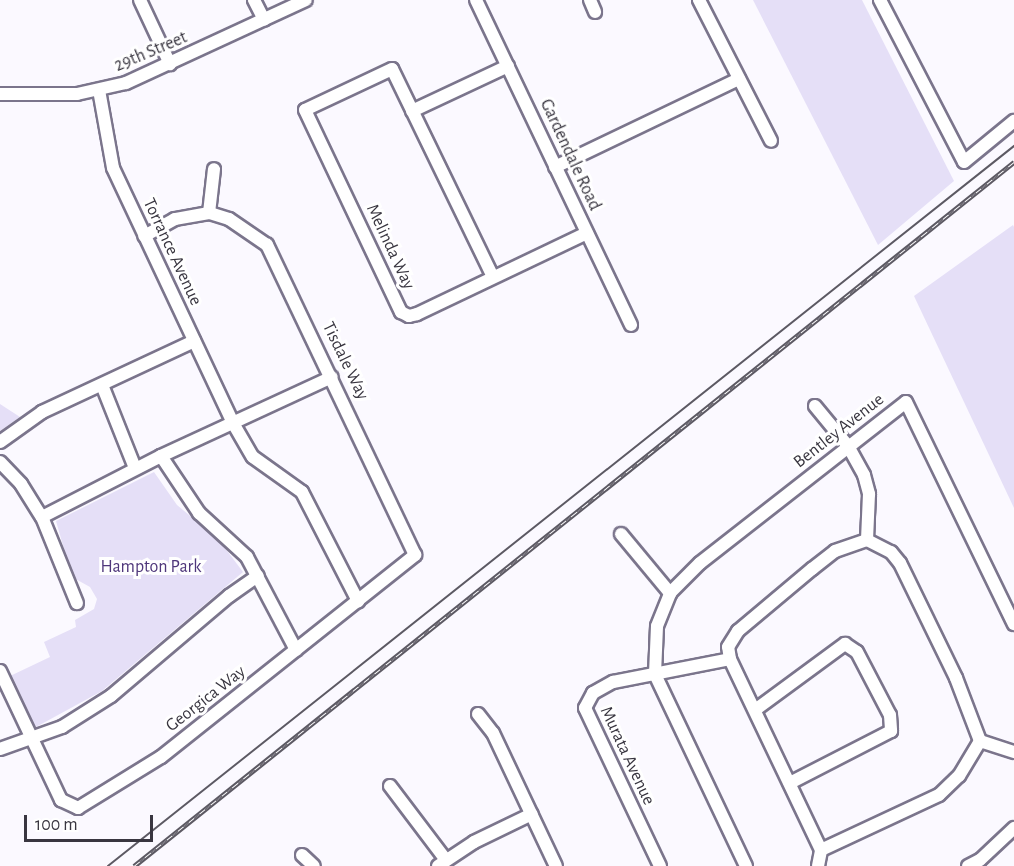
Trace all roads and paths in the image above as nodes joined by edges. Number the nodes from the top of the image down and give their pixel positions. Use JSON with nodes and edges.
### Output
{"nodes":[{"id":1,"x":140,"y":0,"type":"edge"},
{"id":2,"x":254,"y":0,"type":"edge"},
{"id":3,"x":306,"y":0,"type":"edge"},
{"id":4,"x":476,"y":0,"type":"edge"},
{"id":5,"x":590,"y":0,"type":"edge"},
{"id":6,"x":699,"y":0,"type":"edge"},
{"id":7,"x":880,"y":0,"type":"edge"},
{"id":8,"x":595,"y":12,"type":"dead end"},
{"id":9,"x":264,"y":20,"type":"junction"},
{"id":10,"x":170,"y":64,"type":"junction"},
{"id":11,"x":508,"y":66,"type":"junction"},
{"id":12,"x":740,"y":80,"type":"junction"},
{"id":13,"x":99,"y":90,"type":"junction"},
{"id":14,"x":0,"y":94,"type":"edge"},
{"id":15,"x":412,"y":111,"type":"junction"},
{"id":16,"x":1014,"y":121,"type":"edge"},
{"id":17,"x":771,"y":141,"type":"dead end"},
{"id":18,"x":555,"y":167,"type":"junction"},
{"id":19,"x":214,"y":169,"type":"dead end"},
{"id":20,"x":209,"y":213,"type":"junction"},
{"id":21,"x":587,"y":233,"type":"junction"},
{"id":22,"x":144,"y":236,"type":"junction"},
{"id":23,"x":493,"y":277,"type":"junction"},
{"id":24,"x":631,"y":326,"type":"dead end"},
{"id":25,"x":194,"y":341,"type":"junction"},
{"id":26,"x":332,"y":377,"type":"junction"},
{"id":27,"x":102,"y":385,"type":"junction"},
{"id":28,"x":815,"y":405,"type":"dead end"},
{"id":29,"x":233,"y":423,"type":"junction"},
{"id":30,"x":0,"y":442,"type":"edge"},
{"id":31,"x":848,"y":446,"type":"junction"},
{"id":32,"x":161,"y":456,"type":"junction"},
{"id":33,"x":0,"y":462,"type":"edge"},
{"id":34,"x":135,"y":468,"type":"junction"},
{"id":35,"x":42,"y":517,"type":"junction"},
{"id":36,"x":621,"y":534,"type":"dead end"},
{"id":37,"x":867,"y":540,"type":"junction"},
{"id":38,"x":415,"y":555,"type":"joint"},
{"id":39,"x":258,"y":576,"type":"junction"},
{"id":40,"x":670,"y":593,"type":"junction"},
{"id":41,"x":358,"y":601,"type":"junction"},
{"id":42,"x":77,"y":603,"type":"dead end"},
{"id":43,"x":1014,"y":624,"type":"edge"},
{"id":44,"x":296,"y":650,"type":"junction"},
{"id":45,"x":730,"y":659,"type":"junction"},
{"id":46,"x":0,"y":671,"type":"edge"},
{"id":47,"x":655,"y":675,"type":"junction"},
{"id":48,"x":755,"y":710,"type":"junction"},
{"id":49,"x":478,"y":714,"type":"dead end"},
{"id":50,"x":34,"y":740,"type":"junction"},
{"id":51,"x":980,"y":741,"type":"junction"},
{"id":52,"x":0,"y":749,"type":"edge"},
{"id":53,"x":1014,"y":752,"type":"edge"},
{"id":54,"x":790,"y":783,"type":"junction"},
{"id":55,"x":390,"y":786,"type":"dead end"},
{"id":56,"x":532,"y":814,"type":"junction"},
{"id":57,"x":1014,"y":828,"type":"edge"},
{"id":58,"x":821,"y":850,"type":"junction"},
{"id":59,"x":302,"y":855,"type":"dead end"},
{"id":60,"x":442,"y":863,"type":"edge"},
{"id":61,"x":314,"y":866,"type":"edge"},
{"id":62,"x":556,"y":866,"type":"edge"},
{"id":63,"x":660,"y":866,"type":"edge"},
{"id":64,"x":746,"y":866,"type":"edge"},
{"id":65,"x":818,"y":866,"type":"edge"},
{"id":66,"x":968,"y":866,"type":"edge"}],
"edges":[{"from":1,"to":10,"type":"street"},
{"from":2,"to":9,"type":"street"},
{"from":3,"to":9,"type":"street","name":"29th Street"},
{"from":4,"to":11,"type":"street","name":"Gardendale Road"},
{"from":5,"to":8,"type":"street"},
{"from":6,"to":12,"type":"street"},
{"from":7,"to":16,"type":"street"},
{"from":9,"to":10,"type":"street","name":"29th Street"},
{"from":10,"to":13,"type":"street","name":"29th Street"},
{"from":11,"to":15,"type":"street"},
{"from":11,"to":18,"type":"street","name":"Gardendale Road"},
{"from":12,"to":17,"type":"street"},
{"from":12,"to":18,"type":"street"},
{"from":13,"to":14,"type":"street","name":"29th Street"},
{"from":13,"to":22,"type":"street","name":"Torrance Avenue"},
{"from":15,"to":23,"type":"street"},
{"from":15,"to":23,"type":"street","name":"Melinda Way"},
{"from":18,"to":21,"type":"street","name":"Gardendale Road"},
{"from":19,"to":20,"type":"street"},
{"from":20,"to":22,"type":"street"},
{"from":20,"to":26,"type":"street","name":"Tisdale Way"},
{"from":21,"to":23,"type":"street","name":"Melinda Way"},
{"from":21,"to":24,"type":"street","name":"Gardendale Road"},
{"from":22,"to":25,"type":"street","name":"Torrance Avenue"},
{"from":25,"to":27,"type":"street"},
{"from":25,"to":29,"type":"street","name":"Torrance Avenue"},
{"from":26,"to":29,"type":"street"},
{"from":26,"to":38,"type":"street","name":"Tisdale Way"},
{"from":27,"to":30,"type":"street"},
{"from":27,"to":34,"type":"street"},
{"from":28,"to":31,"type":"street"},
{"from":29,"to":32,"type":"street"},
{"from":29,"to":41,"type":"street","name":"Torrance Avenue"},
{"from":31,"to":37,"type":"street"},
{"from":31,"to":40,"type":"street","name":"Bentley Avenue"},
{"from":31,"to":43,"type":"street","name":"Bentley Avenue"},
{"from":32,"to":34,"type":"street"},
{"from":32,"to":39,"type":"street"},
{"from":33,"to":35,"type":"street"},
{"from":34,"to":35,"type":"street"},
{"from":35,"to":42,"type":"street"},
{"from":36,"to":40,"type":"street"},
{"from":37,"to":45,"type":"street"},
{"from":37,"to":51,"type":"street"},
{"from":38,"to":41,"type":"street","name":"Georgica Way"},
{"from":39,"to":44,"type":"street"},
{"from":39,"to":50,"type":"street"},
{"from":40,"to":47,"type":"street","name":"Bentley Avenue"},
{"from":41,"to":44,"type":"street","name":"Georgica Way"},
{"from":44,"to":50,"type":"street","name":"Georgica Way"},
{"from":45,"to":47,"type":"street","name":"Murata Avenue"},
{"from":45,"to":48,"type":"street"},
{"from":46,"to":50,"type":"street"},
{"from":47,"to":63,"type":"street","name":"Murata Avenue"},
{"from":47,"to":64,"type":"street"},
{"from":48,"to":54,"type":"street"},
{"from":48,"to":54,"type":"street"},
{"from":49,"to":56,"type":"street"},
{"from":50,"to":52,"type":"street"},
{"from":51,"to":53,"type":"street"},
{"from":51,"to":58,"type":"street"},
{"from":54,"to":58,"type":"street"},
{"from":55,"to":60,"type":"street"},
{"from":56,"to":60,"type":"street"},
{"from":56,"to":62,"type":"street"},
{"from":57,"to":66,"type":"street"},
{"from":58,"to":65,"type":"street"},
{"from":59,"to":61,"type":"street"}]}
